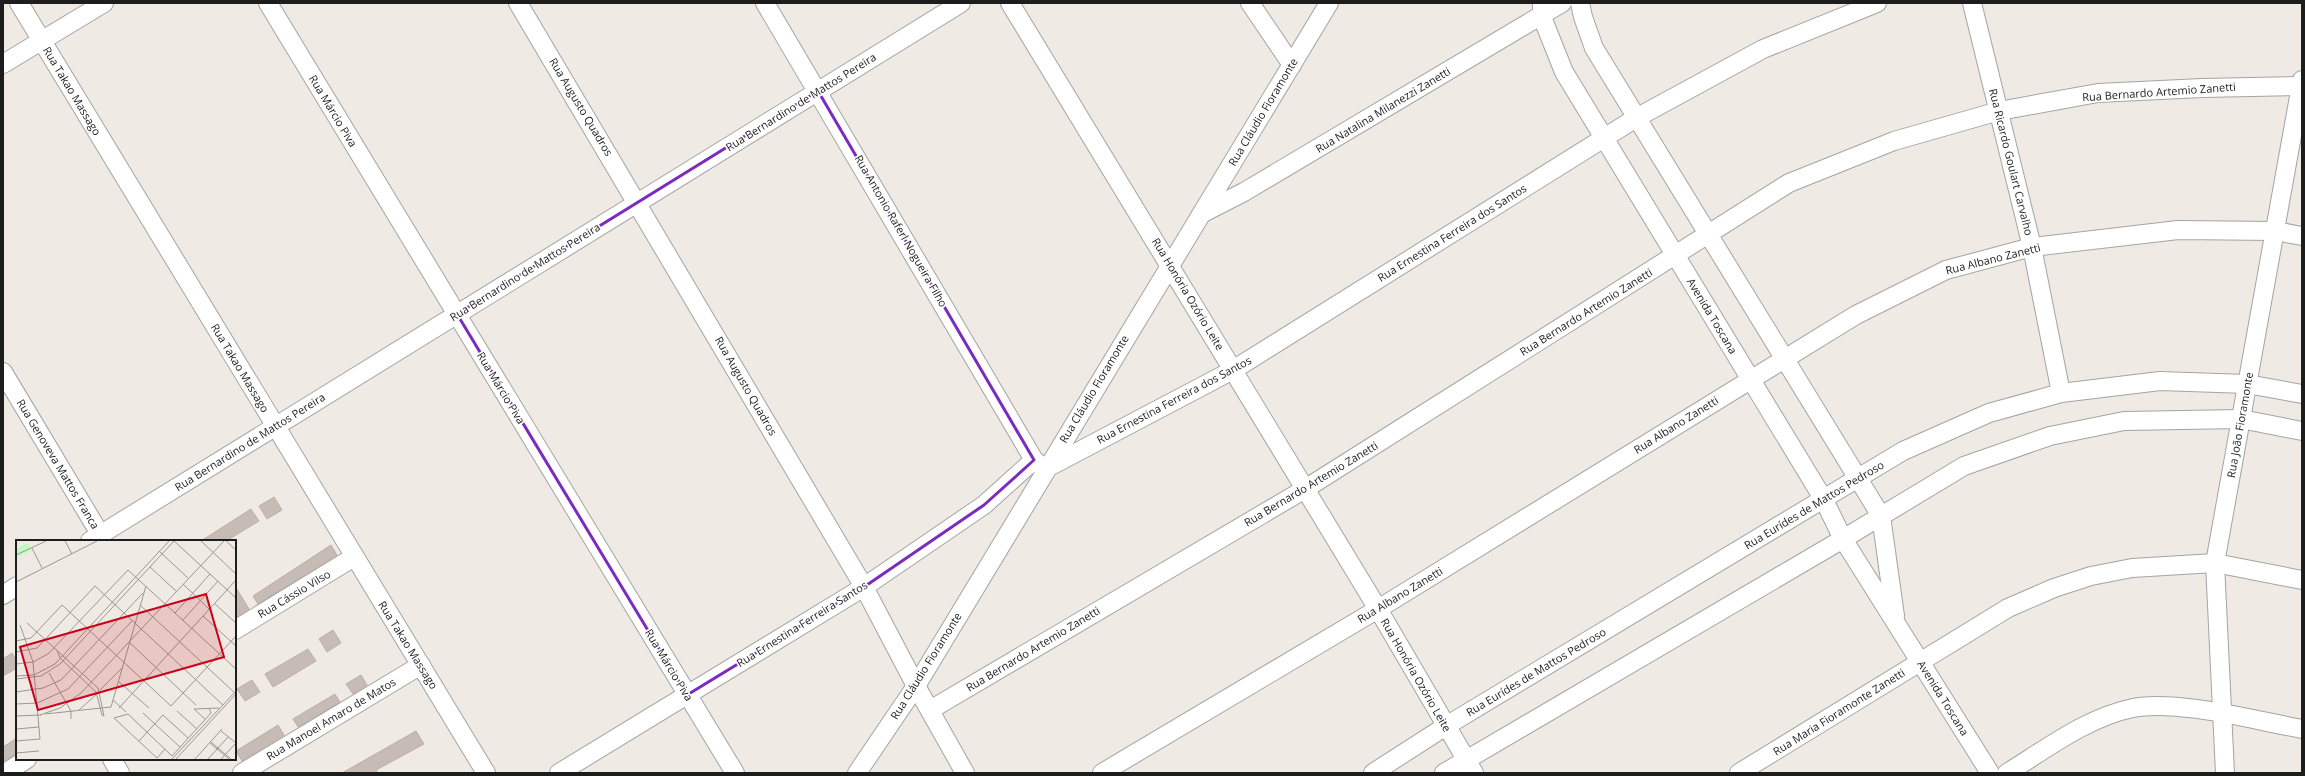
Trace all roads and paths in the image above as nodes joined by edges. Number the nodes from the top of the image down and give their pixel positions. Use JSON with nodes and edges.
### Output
{"nodes":[{"id":1,"x":19,"y":3,"type":"edge"},
{"id":2,"x":104,"y":3,"type":"edge"},
{"id":3,"x":268,"y":3,"type":"edge"},
{"id":4,"x":518,"y":3,"type":"edge"},
{"id":5,"x":765,"y":3,"type":"edge"},
{"id":6,"x":961,"y":3,"type":"edge"},
{"id":7,"x":1010,"y":3,"type":"edge"},
{"id":8,"x":1250,"y":3,"type":"edge"},
{"id":9,"x":1329,"y":3,"type":"edge"},
{"id":10,"x":1562,"y":3,"type":"edge"},
{"id":11,"x":1580,"y":3,"type":"edge"},
{"id":12,"x":1877,"y":3,"type":"edge"},
{"id":13,"x":1972,"y":3,"type":"edge"},
{"id":14,"x":1542,"y":10,"type":"edge"},
{"id":15,"x":41,"y":40,"type":"junction"},
{"id":16,"x":3,"y":64,"type":"edge"},
{"id":17,"x":1292,"y":64,"type":"junction"},
{"id":18,"x":2302,"y":84,"type":"edge"},
{"id":19,"x":818,"y":91,"type":"junction"},
{"id":20,"x":1999,"y":111,"type":"junction"},
{"id":21,"x":1636,"y":118,"type":"junction"},
{"id":22,"x":1603,"y":138,"type":"junction"},
{"id":23,"x":638,"y":202,"type":"junction"},
{"id":24,"x":1201,"y":214,"type":"junction"},
{"id":25,"x":2275,"y":231,"type":"junction"},
{"id":26,"x":1708,"y":234,"type":"junction"},
{"id":27,"x":2302,"y":236,"type":"edge"},
{"id":28,"x":2032,"y":247,"type":"junction"},
{"id":29,"x":1675,"y":255,"type":"junction"},
{"id":30,"x":1170,"y":265,"type":"junction"},
{"id":31,"x":457,"y":314,"type":"junction"},
{"id":32,"x":1784,"y":358,"type":"junction"},
{"id":33,"x":1233,"y":370,"type":"junction"},
{"id":34,"x":3,"y":372,"type":"edge"},
{"id":35,"x":1751,"y":379,"type":"junction"},
{"id":36,"x":2247,"y":384,"type":"junction"},
{"id":37,"x":2061,"y":393,"type":"junction"},
{"id":38,"x":2302,"y":394,"type":"edge"},
{"id":39,"x":2241,"y":419,"type":"junction"},
{"id":40,"x":276,"y":426,"type":"junction"},
{"id":41,"x":2302,"y":432,"type":"edge"},
{"id":42,"x":1040,"y":465,"type":"junction"},
{"id":43,"x":1859,"y":478,"type":"junction"},
{"id":44,"x":1305,"y":489,"type":"junction"},
{"id":45,"x":1824,"y":500,"type":"junction"},
{"id":46,"x":1881,"y":516,"type":"junction"},
{"id":47,"x":95,"y":538,"type":"edge"},
{"id":48,"x":1843,"y":539,"type":"junction"},
{"id":49,"x":354,"y":557,"type":"junction"},
{"id":50,"x":2215,"y":563,"type":"junction"},
{"id":51,"x":2302,"y":580,"type":"edge"},
{"id":52,"x":864,"y":587,"type":"junction"},
{"id":53,"x":1378,"y":609,"type":"junction"},
{"id":54,"x":1896,"y":623,"type":"junction"},
{"id":55,"x":236,"y":629,"type":"edge"},
{"id":56,"x":1920,"y":661,"type":"junction"},
{"id":57,"x":421,"y":665,"type":"junction"},
{"id":58,"x":916,"y":686,"type":"junction"},
{"id":59,"x":687,"y":695,"type":"junction"},
{"id":60,"x":930,"y":710,"type":"junction"},
{"id":61,"x":2222,"y":714,"type":"junction"},
{"id":62,"x":1446,"y":726,"type":"junction"},
{"id":63,"x":2302,"y":729,"type":"edge"},
{"id":64,"x":25,"y":760,"type":"edge"},
{"id":65,"x":113,"y":760,"type":"edge"},
{"id":66,"x":1470,"y":766,"type":"edge"},
{"id":67,"x":5,"y":773,"type":"edge"},
{"id":68,"x":120,"y":773,"type":"edge"},
{"id":69,"x":242,"y":773,"type":"edge"},
{"id":70,"x":486,"y":773,"type":"edge"},
{"id":71,"x":559,"y":773,"type":"edge"},
{"id":72,"x":735,"y":773,"type":"edge"},
{"id":73,"x":857,"y":773,"type":"edge"},
{"id":74,"x":965,"y":773,"type":"edge"},
{"id":75,"x":1102,"y":773,"type":"edge"},
{"id":76,"x":1373,"y":773,"type":"edge"},
{"id":77,"x":1444,"y":773,"type":"edge"},
{"id":78,"x":1739,"y":773,"type":"edge"},
{"id":79,"x":1990,"y":773,"type":"edge"},
{"id":80,"x":2007,"y":773,"type":"edge"},
{"id":81,"x":2225,"y":773,"type":"edge"}],
"edges":[{"from":1,"to":15,"type":"street","name":"Rua Takao Massago"},
{"from":2,"to":15,"type":"street"},
{"from":3,"to":31,"type":"street","name":"Rua Márcio Piva"},
{"from":4,"to":23,"type":"street","name":"Rua Augusto Quadros"},
{"from":5,"to":19,"type":"street","name":"Rua Antonio Raferl Nogueira Filho"},
{"from":6,"to":19,"type":"street","name":"Rua Bernardino de Mattos Pereira"},
{"from":7,"to":30,"type":"street","name":"Rua Honória Ozório Leite"},
{"from":8,"to":17,"type":"street"},
{"from":9,"to":17,"type":"street","name":"Rua Cláudio Fioramonte"},
{"from":10,"to":14,"type":"street","name":"Rua Natalina Milanezzi Zanetti"},
{"from":11,"to":21,"type":"street","name":"Avenida Toscana"},
{"from":12,"to":21,"type":"street","name":"Rua Ernestina Ferreira dos Santos"},
{"from":13,"to":20,"type":"street","name":"Rua Ricardo Goulart Carvalho"},
{"from":14,"to":22,"type":"street","name":"Avenida Toscana"},
{"from":14,"to":24,"type":"street","name":"Rua Natalina Milanezzi Zanetti"},
{"from":15,"to":16,"type":"street"},
{"from":15,"to":40,"type":"street","name":"Rua Takao Massago"},
{"from":17,"to":24,"type":"street","name":"Rua Cláudio Fioramonte"},
{"from":18,"to":20,"type":"street","name":"Rua Bernardo Artemio Zanetti"},
{"from":18,"to":25,"type":"street","name":"Rua João Fioramonte"},
{"from":19,"to":23,"type":"street","name":"Rua Bernardino de Mattos Pereira"},
{"from":19,"to":42,"type":"street","name":"Rua Antonio Raferl Nogueira Filho"},
{"from":20,"to":26,"type":"street","name":"Rua Bernardo Artemio Zanetti"},
{"from":20,"to":28,"type":"street","name":"Rua Ricardo Goulart Carvalho"},
{"from":21,"to":22,"type":"street","name":"Rua Ernestina Ferreira dos Santos"},
{"from":21,"to":26,"type":"street","name":"Avenida Toscana"},
{"from":22,"to":29,"type":"street","name":"Avenida Toscana"},
{"from":22,"to":33,"type":"street","name":"Rua Ernestina Ferreira dos Santos"},
{"from":23,"to":31,"type":"street","name":"Rua Bernardino de Mattos Pereira"},
{"from":23,"to":52,"type":"street","name":"Rua Augusto Quadros"},
{"from":24,"to":30,"type":"street","name":"Rua Cláudio Fioramonte"},
{"from":25,"to":27,"type":"street","name":"Rua Albano Zanetti"},
{"from":25,"to":28,"type":"street","name":"Rua Albano Zanetti"},
{"from":25,"to":36,"type":"street","name":"Rua João Fioramonte"},
{"from":26,"to":29,"type":"street","name":"Rua Bernardo Artemio Zanetti"},
{"from":26,"to":32,"type":"street","name":"Avenida Toscana"},
{"from":28,"to":32,"type":"street","name":"Rua Albano Zanetti"},
{"from":28,"to":37,"type":"street","name":"Rua Ricardo Goulart Carvalho"},
{"from":29,"to":35,"type":"street","name":"Avenida Toscana"},
{"from":29,"to":44,"type":"street","name":"Rua Bernardo Artemio Zanetti"},
{"from":30,"to":33,"type":"street","name":"Rua Honória Ozório Leite"},
{"from":30,"to":42,"type":"street","name":"Rua Cláudio Fioramonte"},
{"from":31,"to":40,"type":"street","name":"Rua Bernardino de Mattos Pereira"},
{"from":31,"to":59,"type":"street","name":"Rua Márcio Piva"},
{"from":32,"to":35,"type":"street","name":"Rua Albano Zanetti"},
{"from":32,"to":43,"type":"street","name":"Avenida Toscana"},
{"from":33,"to":42,"type":"street","name":"Rua Ernestina Ferreira dos Santos"},
{"from":33,"to":44,"type":"street","name":"Rua Honória Ozório Leite"},
{"from":34,"to":47,"type":"street","name":"Rua Genoveva Mattos Franca"},
{"from":35,"to":45,"type":"street","name":"Avenida Toscana"},
{"from":35,"to":53,"type":"street","name":"Rua Albano Zanetti"},
{"from":36,"to":37,"type":"street","name":"Rua Eurídes de Mattos Pedroso"},
{"from":36,"to":38,"type":"street","name":"Rua Eurídes de Mattos Pedroso"},
{"from":36,"to":39,"type":"street","name":"Rua João Fioramonte"},
{"from":37,"to":43,"type":"street","name":"Rua Eurídes de Mattos Pedroso"},
{"from":39,"to":41,"type":"street"},
{"from":39,"to":46,"type":"street"},
{"from":39,"to":50,"type":"street","name":"Rua João Fioramonte"},
{"from":40,"to":47,"type":"street","name":"Rua Bernardino de Mattos Pereira"},
{"from":40,"to":49,"type":"street","name":"Rua Takao Massago"},
{"from":42,"to":52,"type":"street","name":"Rua Ernestina Ferreira Santos"},
{"from":42,"to":58,"type":"street","name":"Rua Cláudio Fioramonte"},
{"from":43,"to":45,"type":"street","name":"Rua Eurídes de Mattos Pedroso"},
{"from":43,"to":46,"type":"street","name":"Avenida Toscana"},
{"from":44,"to":53,"type":"street","name":"Rua Honória Ozório Leite"},
{"from":44,"to":60,"type":"street","name":"Rua Bernardo Artemio Zanetti"},
{"from":45,"to":48,"type":"street","name":"Avenida Toscana"},
{"from":45,"to":62,"type":"street","name":"Rua Eurídes de Mattos Pedroso"},
{"from":46,"to":48,"type":"street"},
{"from":46,"to":54,"type":"street","name":"Avenida Toscana"},
{"from":48,"to":54,"type":"street","name":"Avenida Toscana"},
{"from":48,"to":66,"type":"street"},
{"from":49,"to":55,"type":"street","name":"Rua Cássio Vilso"},
{"from":49,"to":57,"type":"street","name":"Rua Takao Massago"},
{"from":50,"to":51,"type":"street","name":"Rua Maria Fioramonte Zanetti"},
{"from":50,"to":56,"type":"street","name":"Rua Maria Fioramonte Zanetti"},
{"from":50,"to":61,"type":"street","name":"Rua João Fioramonte"},
{"from":52,"to":58,"type":"street","name":"Rua Augusto Quadros"},
{"from":52,"to":59,"type":"street","name":"Rua Ernestina Ferreira Santos"},
{"from":53,"to":62,"type":"street","name":"Rua Honória Ozório Leite"},
{"from":53,"to":75,"type":"street","name":"Rua Albano Zanetti"},
{"from":54,"to":56,"type":"street","name":"Avenida Toscana"},
{"from":56,"to":78,"type":"street","name":"Rua Maria Fioramonte Zanetti"},
{"from":56,"to":79,"type":"street","name":"Avenida Toscana"},
{"from":57,"to":69,"type":"street","name":"Rua Manoel Amaro de Matos"},
{"from":57,"to":70,"type":"street","name":"Rua Takao Massago"},
{"from":58,"to":60,"type":"street","name":"Rua Augusto Quadros"},
{"from":58,"to":73,"type":"street","name":"Rua Cláudio Fioramonte"},
{"from":59,"to":71,"type":"street","name":"Rua Ernestina Ferreira Santos"},
{"from":59,"to":72,"type":"street","name":"Rua Márcio Piva"},
{"from":60,"to":74,"type":"street","name":"Rua Augusto Quadros"},
{"from":61,"to":63,"type":"street"},
{"from":61,"to":80,"type":"street"},
{"from":61,"to":81,"type":"street","name":"Rua João Fioramonte"},
{"from":62,"to":66,"type":"street","name":"Rua Honória Ozório Leite"},
{"from":62,"to":76,"type":"street","name":"Rua Eurídes de Mattos Pedroso"},
{"from":64,"to":67,"type":"street"},
{"from":65,"to":68,"type":"street"},
{"from":66,"to":77,"type":"street"}]}
